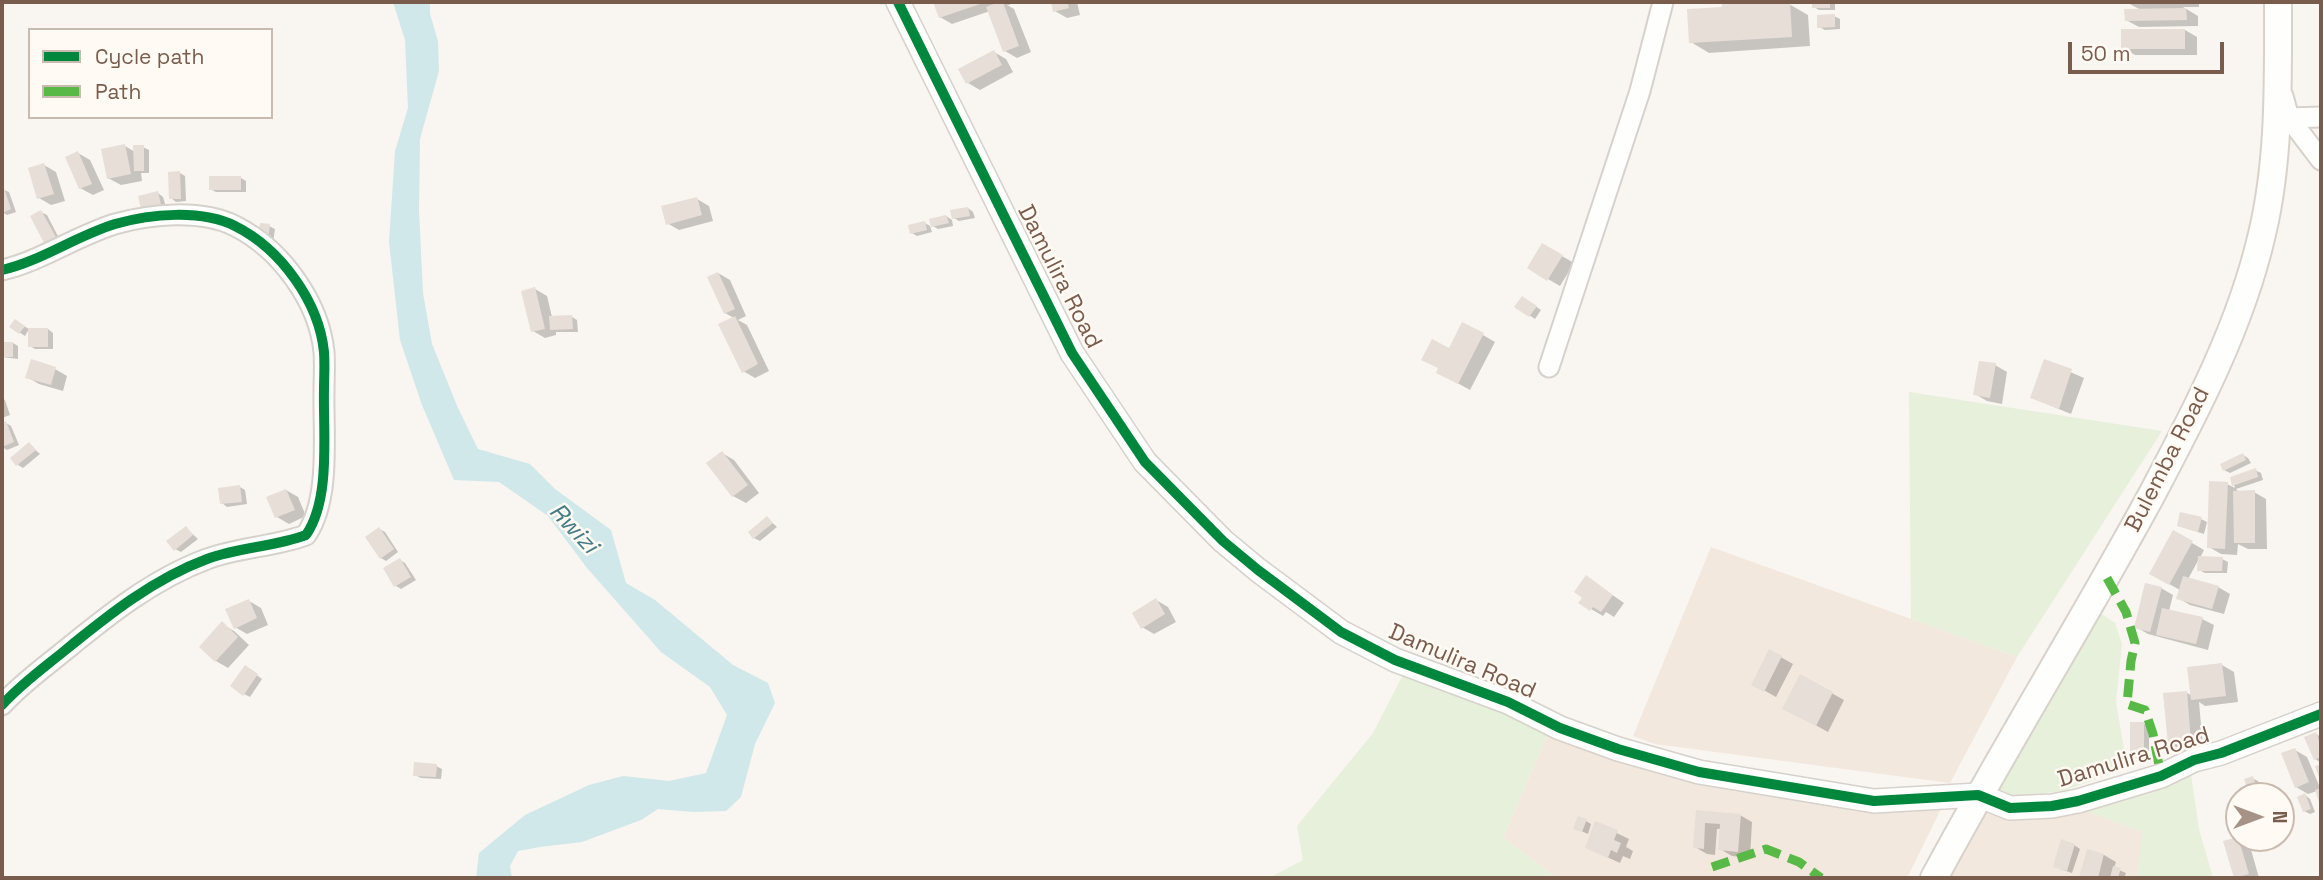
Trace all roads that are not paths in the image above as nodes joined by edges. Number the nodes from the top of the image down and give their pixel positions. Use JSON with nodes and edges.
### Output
{"nodes":[{"id":1,"x":898,"y":2,"type":"edge"},
{"id":2,"x":1663,"y":2,"type":"edge"},
{"id":3,"x":2278,"y":2,"type":"edge"},
{"id":4,"x":2278,"y":71,"type":"junction"},
{"id":5,"x":2321,"y":117,"type":"edge"},
{"id":6,"x":2288,"y":118,"type":"junction"},
{"id":7,"x":2321,"y":159,"type":"edge"},
{"id":8,"x":2,"y":270,"type":"edge"},
{"id":9,"x":1549,"y":367,"type":"dead end"},
{"id":10,"x":2,"y":705,"type":"edge"},
{"id":11,"x":2321,"y":714,"type":"edge"},
{"id":12,"x":1978,"y":794,"type":"junction"},
{"id":13,"x":1934,"y":878,"type":"edge"}],
"edges":[{"from":1,"to":12,"type":"street","name":"Damulira Road"},
{"from":2,"to":9,"type":"street"},
{"from":3,"to":4,"type":"main road","name":"Bulemba Road"},
{"from":4,"to":6,"type":"street"},
{"from":4,"to":12,"type":"main road","name":"Bulemba Road"},
{"from":5,"to":6,"type":"street"},
{"from":6,"to":7,"type":"street"},
{"from":8,"to":10,"type":"street"},
{"from":11,"to":12,"type":"street","name":"Damulira Road"},
{"from":12,"to":13,"type":"main road","name":"Bulemba Road"}]}
